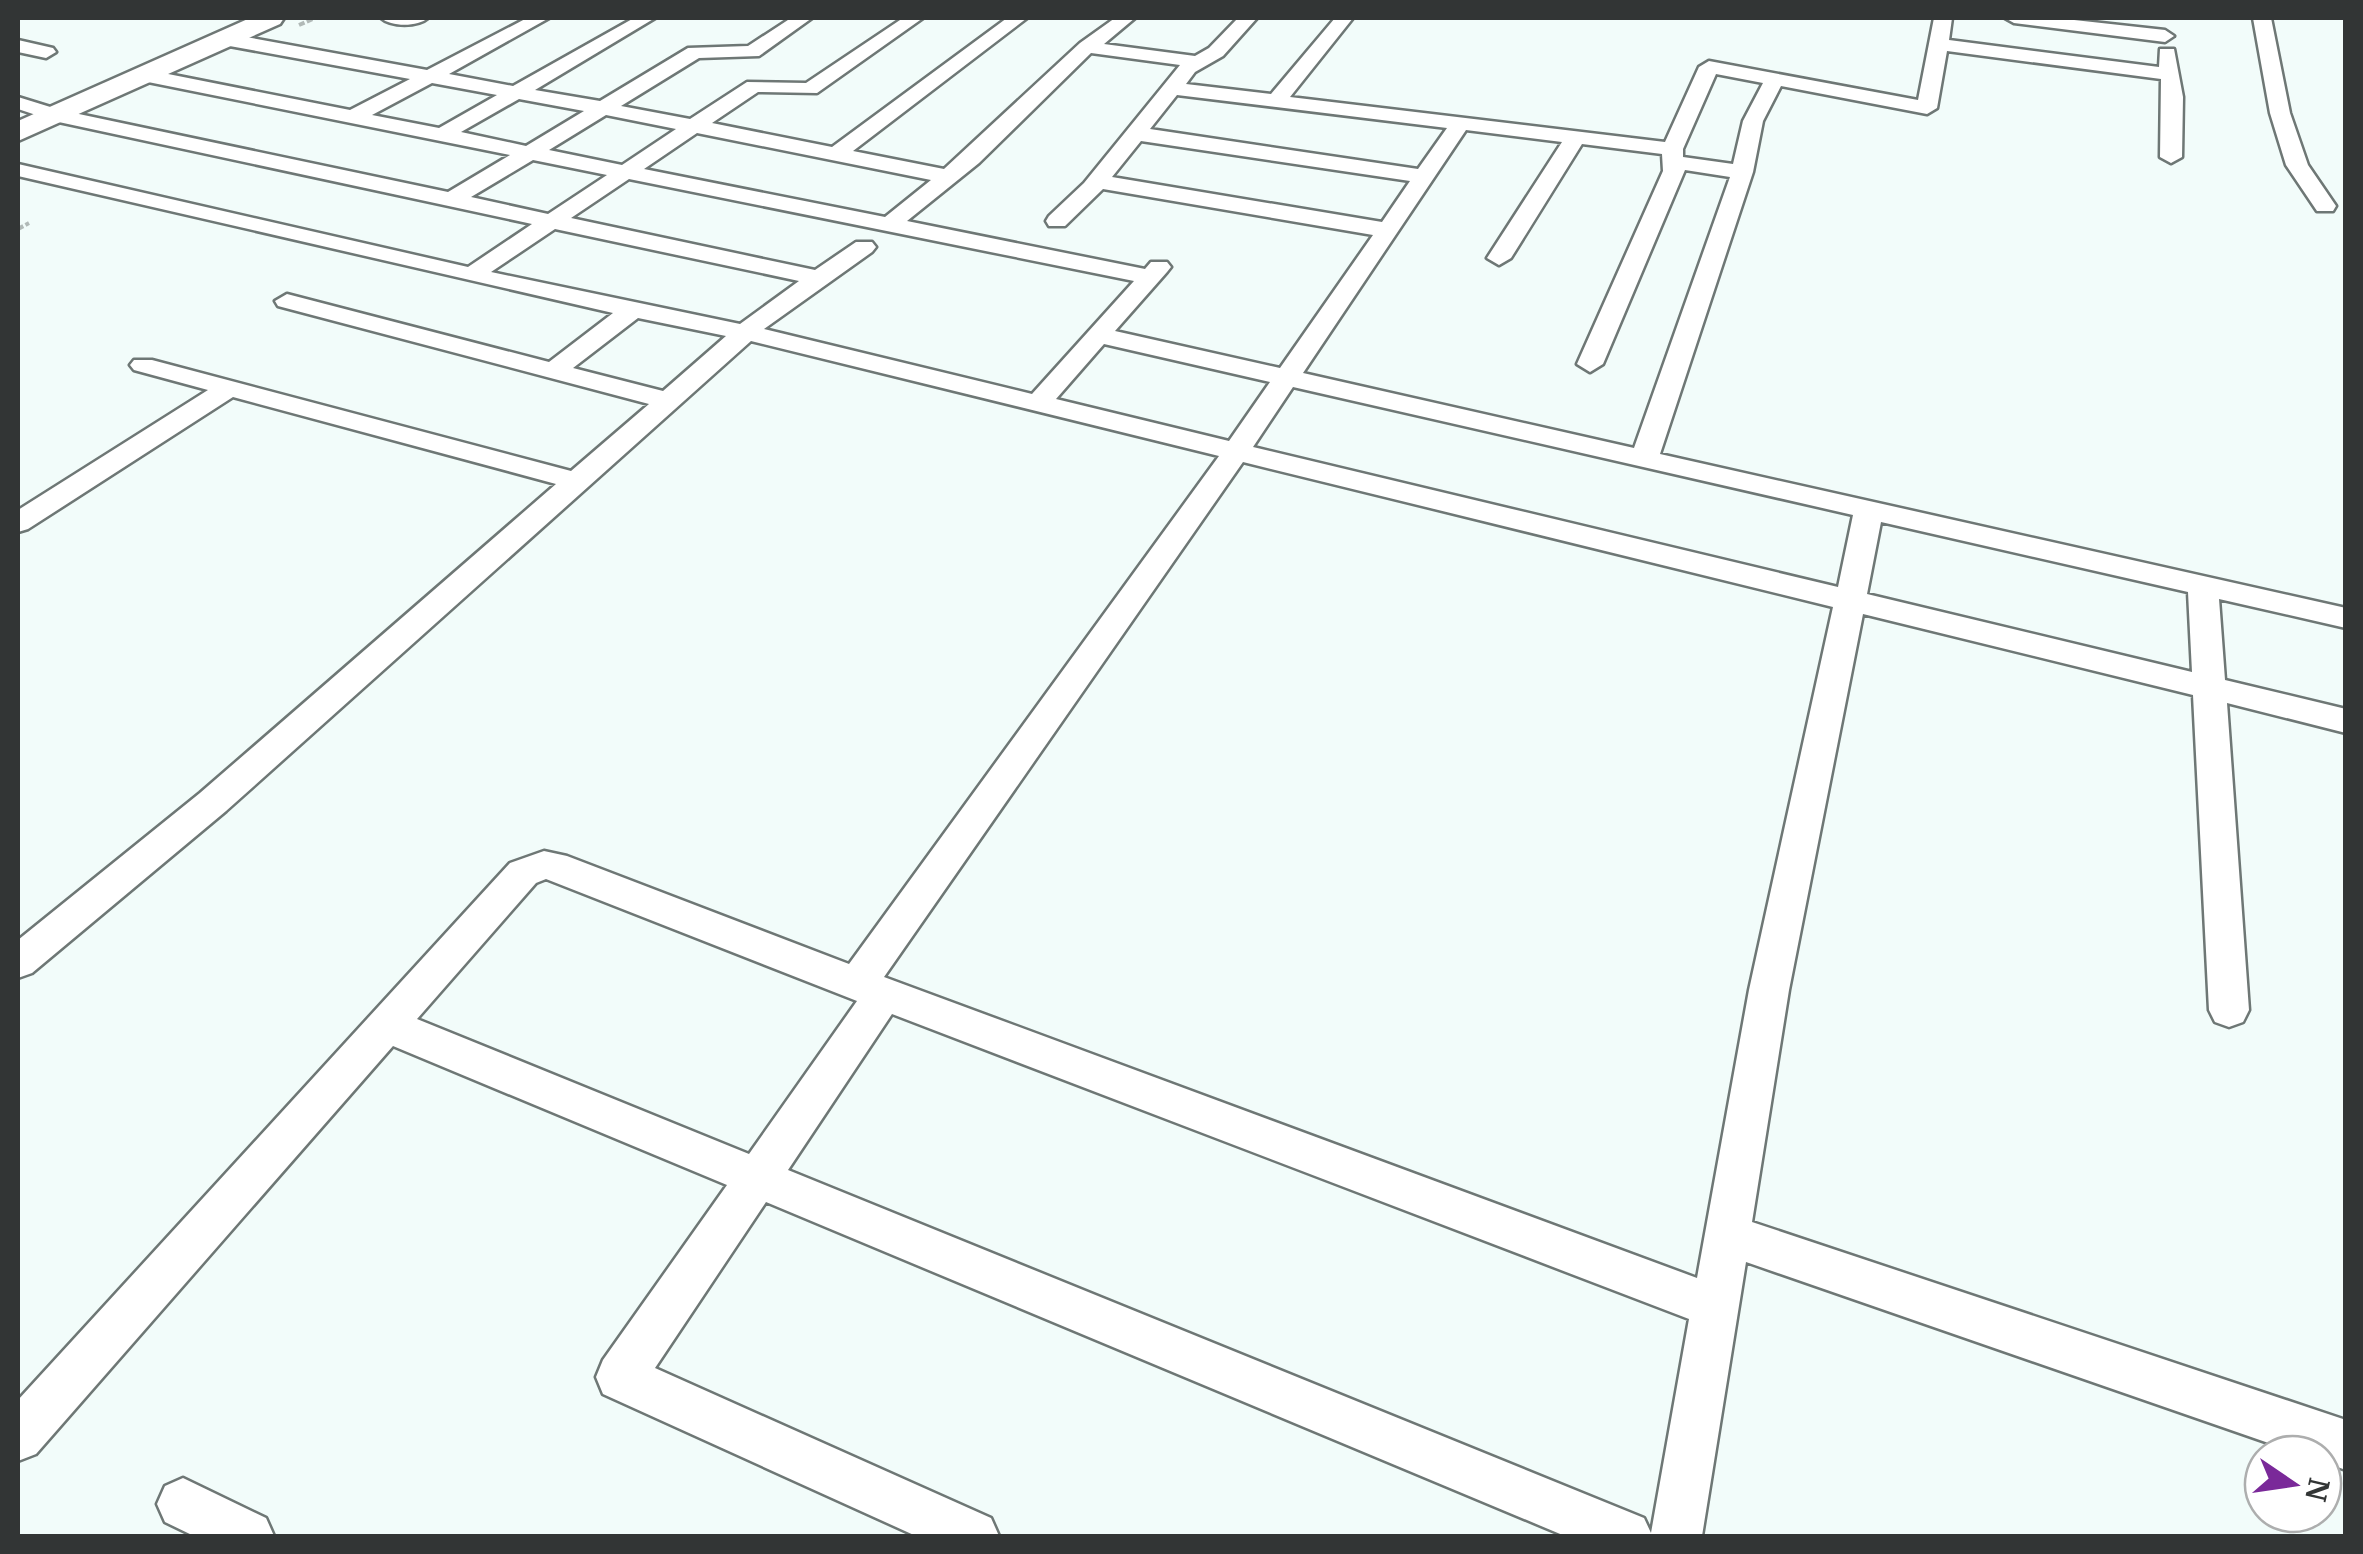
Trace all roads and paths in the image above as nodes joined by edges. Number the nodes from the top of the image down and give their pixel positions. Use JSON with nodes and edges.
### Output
{"nodes":[{"id":1,"x":271,"y":18,"type":"edge"},
{"id":2,"x":390,"y":18,"type":"edge"},
{"id":3,"x":418,"y":18,"type":"edge"},
{"id":4,"x":540,"y":18,"type":"edge"},
{"id":5,"x":646,"y":18,"type":"edge"},
{"id":6,"x":803,"y":18,"type":"edge"},
{"id":7,"x":914,"y":18,"type":"edge"},
{"id":8,"x":1018,"y":18,"type":"edge"},
{"id":9,"x":1126,"y":18,"type":"edge"},
{"id":10,"x":1248,"y":18,"type":"edge"},
{"id":11,"x":1344,"y":18,"type":"edge"},
{"id":12,"x":1943,"y":18,"type":"edge"},
{"id":13,"x":2014,"y":18,"type":"edge"},
{"id":14,"x":2262,"y":18,"type":"edge"},
{"id":15,"x":2164,"y":27,"type":"edge"},
{"id":16,"x":224,"y":39,"type":"junction"},
{"id":17,"x":1938,"y":44,"type":"junction"},
{"id":18,"x":18,"y":46,"type":"edge"},
{"id":19,"x":1087,"y":48,"type":"junction"},
{"id":20,"x":46,"y":52,"type":"dead end"},
{"id":21,"x":1197,"y":62,"type":"junction"},
{"id":22,"x":2170,"y":74,"type":"junction"},
{"id":23,"x":143,"y":75,"type":"junction"},
{"id":24,"x":429,"y":76,"type":"junction"},
{"id":25,"x":1774,"y":80,"type":"junction"},
{"id":26,"x":1172,"y":88,"type":"junction"},
{"id":27,"x":515,"y":92,"type":"junction"},
{"id":28,"x":1276,"y":101,"type":"junction"},
{"id":29,"x":18,"y":102,"type":"edge"},
{"id":30,"x":603,"y":108,"type":"junction"},
{"id":31,"x":54,"y":116,"type":"junction"},
{"id":32,"x":356,"y":116,"type":"junction"},
{"id":33,"x":1461,"y":123,"type":"junction"},
{"id":34,"x":692,"y":126,"type":"junction"},
{"id":35,"x":18,"y":132,"type":"edge"},
{"id":36,"x":445,"y":134,"type":"junction"},
{"id":37,"x":1138,"y":134,"type":"junction"},
{"id":38,"x":1576,"y":137,"type":"junction"},
{"id":39,"x":535,"y":151,"type":"junction"},
{"id":40,"x":836,"y":154,"type":"junction"},
{"id":41,"x":1672,"y":155,"type":"junction"},
{"id":42,"x":2171,"y":157,"type":"dead end"},
{"id":43,"x":18,"y":170,"type":"edge"},
{"id":44,"x":628,"y":170,"type":"junction"},
{"id":45,"x":1742,"y":172,"type":"junction"},
{"id":46,"x":949,"y":177,"type":"junction"},
{"id":47,"x":1424,"y":177,"type":"junction"},
{"id":48,"x":1098,"y":181,"type":"junction"},
{"id":49,"x":453,"y":198,"type":"junction"},
{"id":50,"x":2325,"y":206,"type":"dead end"},
{"id":51,"x":552,"y":220,"type":"junction"},
{"id":52,"x":1057,"y":221,"type":"dead end"},
{"id":53,"x":30,"y":224,"type":"dead end"},
{"id":54,"x":890,"y":225,"type":"junction"},
{"id":55,"x":18,"y":229,"type":"edge"},
{"id":56,"x":1387,"y":230,"type":"junction"},
{"id":57,"x":864,"y":247,"type":"dead end"},
{"id":58,"x":1498,"y":258,"type":"dead end"},
{"id":59,"x":471,"y":274,"type":"junction"},
{"id":60,"x":818,"y":278,"type":"junction"},
{"id":61,"x":287,"y":301,"type":"dead end"},
{"id":62,"x":633,"y":310,"type":"junction"},
{"id":63,"x":748,"y":333,"type":"junction"},
{"id":64,"x":1098,"y":336,"type":"junction"},
{"id":65,"x":1590,"y":364,"type":"dead end"},
{"id":66,"x":143,"y":365,"type":"dead end"},
{"id":67,"x":554,"y":370,"type":"junction"},
{"id":68,"x":1285,"y":379,"type":"junction"},
{"id":69,"x":228,"y":389,"type":"junction"},
{"id":70,"x":670,"y":401,"type":"junction"},
{"id":71,"x":1038,"y":402,"type":"junction"},
{"id":72,"x":1236,"y":450,"type":"junction"},
{"id":73,"x":1644,"y":460,"type":"junction"},
{"id":74,"x":576,"y":481,"type":"junction"},
{"id":75,"x":1869,"y":511,"type":"junction"},
{"id":76,"x":18,"y":523,"type":"edge"},
{"id":77,"x":2203,"y":585,"type":"junction"},
{"id":78,"x":1848,"y":599,"type":"junction"},
{"id":79,"x":2346,"y":618,"type":"edge"},
{"id":80,"x":2210,"y":688,"type":"junction"},
{"id":81,"x":2346,"y":721,"type":"edge"},
{"id":82,"x":18,"y":962,"type":"edge"},
{"id":83,"x":871,"y":989,"type":"junction"},
{"id":84,"x":2229,"y":1010,"type":"dead end"},
{"id":85,"x":386,"y":1025,"type":"junction"},
{"id":86,"x":757,"y":1178,"type":"junction"},
{"id":87,"x":1728,"y":1235,"type":"junction"},
{"id":88,"x":1716,"y":1306,"type":"junction"},
{"id":89,"x":18,"y":1436,"type":"edge"},
{"id":90,"x":2346,"y":1445,"type":"edge"},
{"id":91,"x":183,"y":1504,"type":"dead end"},
{"id":92,"x":965,"y":1535,"type":"edge"},
{"id":93,"x":248,"y":1536,"type":"edge"},
{"id":94,"x":1626,"y":1536,"type":"edge"},
{"id":95,"x":1676,"y":1536,"type":"edge"}],
"edges":[{"from":1,"to":16,"type":"main road"},
{"from":2,"to":3,"type":"street"},
{"from":4,"to":24,"type":"street"},
{"from":5,"to":27,"type":"street"},
{"from":6,"to":30,"type":"street"},
{"from":7,"to":34,"type":"street"},
{"from":8,"to":40,"type":"street"},
{"from":9,"to":19,"type":"street"},
{"from":10,"to":21,"type":"street"},
{"from":11,"to":28,"type":"street"},
{"from":12,"to":17,"type":"street"},
{"from":13,"to":15,"type":"street"},
{"from":14,"to":50,"type":"street"},
{"from":15,"to":22,"type":"street"},
{"from":16,"to":23,"type":"main road"},
{"from":16,"to":24,"type":"street"},
{"from":17,"to":22,"type":"street"},
{"from":17,"to":25,"type":"street"},
{"from":18,"to":20,"type":"street"},
{"from":19,"to":21,"type":"street"},
{"from":19,"to":46,"type":"street"},
{"from":21,"to":26,"type":"street"},
{"from":22,"to":42,"type":"street"},
{"from":23,"to":31,"type":"main road"},
{"from":23,"to":32,"type":"street"},
{"from":24,"to":27,"type":"street"},
{"from":24,"to":32,"type":"street"},
{"from":25,"to":41,"type":"street"},
{"from":25,"to":45,"type":"street"},
{"from":26,"to":28,"type":"street"},
{"from":26,"to":37,"type":"street"},
{"from":27,"to":30,"type":"street"},
{"from":27,"to":36,"type":"street"},
{"from":28,"to":33,"type":"street"},
{"from":29,"to":31,"type":"street"},
{"from":30,"to":34,"type":"street"},
{"from":30,"to":39,"type":"street"},
{"from":31,"to":35,"type":"main road"},
{"from":31,"to":49,"type":"street"},
{"from":32,"to":36,"type":"street"},
{"from":33,"to":38,"type":"street"},
{"from":33,"to":47,"type":"street"},
{"from":34,"to":40,"type":"street"},
{"from":34,"to":44,"type":"street"},
{"from":36,"to":39,"type":"street"},
{"from":37,"to":47,"type":"street"},
{"from":37,"to":48,"type":"street"},
{"from":38,"to":41,"type":"street"},
{"from":38,"to":58,"type":"street"},
{"from":39,"to":44,"type":"street"},
{"from":39,"to":49,"type":"street"},
{"from":40,"to":46,"type":"street"},
{"from":41,"to":45,"type":"street"},
{"from":41,"to":65,"type":"street"},
{"from":43,"to":59,"type":"street"},
{"from":44,"to":51,"type":"street"},
{"from":44,"to":54,"type":"street"},
{"from":45,"to":73,"type":"street"},
{"from":46,"to":54,"type":"street"},
{"from":47,"to":56,"type":"street"},
{"from":48,"to":52,"type":"street"},
{"from":48,"to":56,"type":"street"},
{"from":49,"to":51,"type":"street"},
{"from":51,"to":59,"type":"street"},
{"from":51,"to":60,"type":"street"},
{"from":53,"to":55,"type":"path"},
{"from":54,"to":64,"type":"street"},
{"from":56,"to":68,"type":"street"},
{"from":57,"to":60,"type":"street"},
{"from":59,"to":62,"type":"street"},
{"from":60,"to":63,"type":"street"},
{"from":61,"to":67,"type":"street"},
{"from":62,"to":63,"type":"street"},
{"from":62,"to":67,"type":"street"},
{"from":63,"to":70,"type":"street"},
{"from":63,"to":71,"type":"street"},
{"from":64,"to":68,"type":"street"},
{"from":64,"to":71,"type":"street"},
{"from":66,"to":69,"type":"street"},
{"from":67,"to":70,"type":"street"},
{"from":68,"to":72,"type":"street"},
{"from":68,"to":73,"type":"street"},
{"from":69,"to":74,"type":"street"},
{"from":69,"to":76,"type":"street"},
{"from":70,"to":74,"type":"street"},
{"from":71,"to":72,"type":"street"},
{"from":72,"to":78,"type":"street"},
{"from":72,"to":83,"type":"street"},
{"from":73,"to":75,"type":"street"},
{"from":74,"to":82,"type":"street"},
{"from":75,"to":77,"type":"street"},
{"from":75,"to":78,"type":"street"},
{"from":77,"to":79,"type":"street"},
{"from":77,"to":80,"type":"street"},
{"from":78,"to":80,"type":"street"},
{"from":78,"to":87,"type":"street"},
{"from":80,"to":81,"type":"street"},
{"from":80,"to":84,"type":"street"},
{"from":83,"to":85,"type":"street"},
{"from":83,"to":86,"type":"street"},
{"from":83,"to":88,"type":"street"},
{"from":85,"to":86,"type":"street"},
{"from":85,"to":89,"type":"street"},
{"from":86,"to":92,"type":"street"},
{"from":86,"to":94,"type":"street"},
{"from":87,"to":88,"type":"street"},
{"from":87,"to":90,"type":"street"},
{"from":88,"to":95,"type":"street"},
{"from":91,"to":93,"type":"street"}]}
